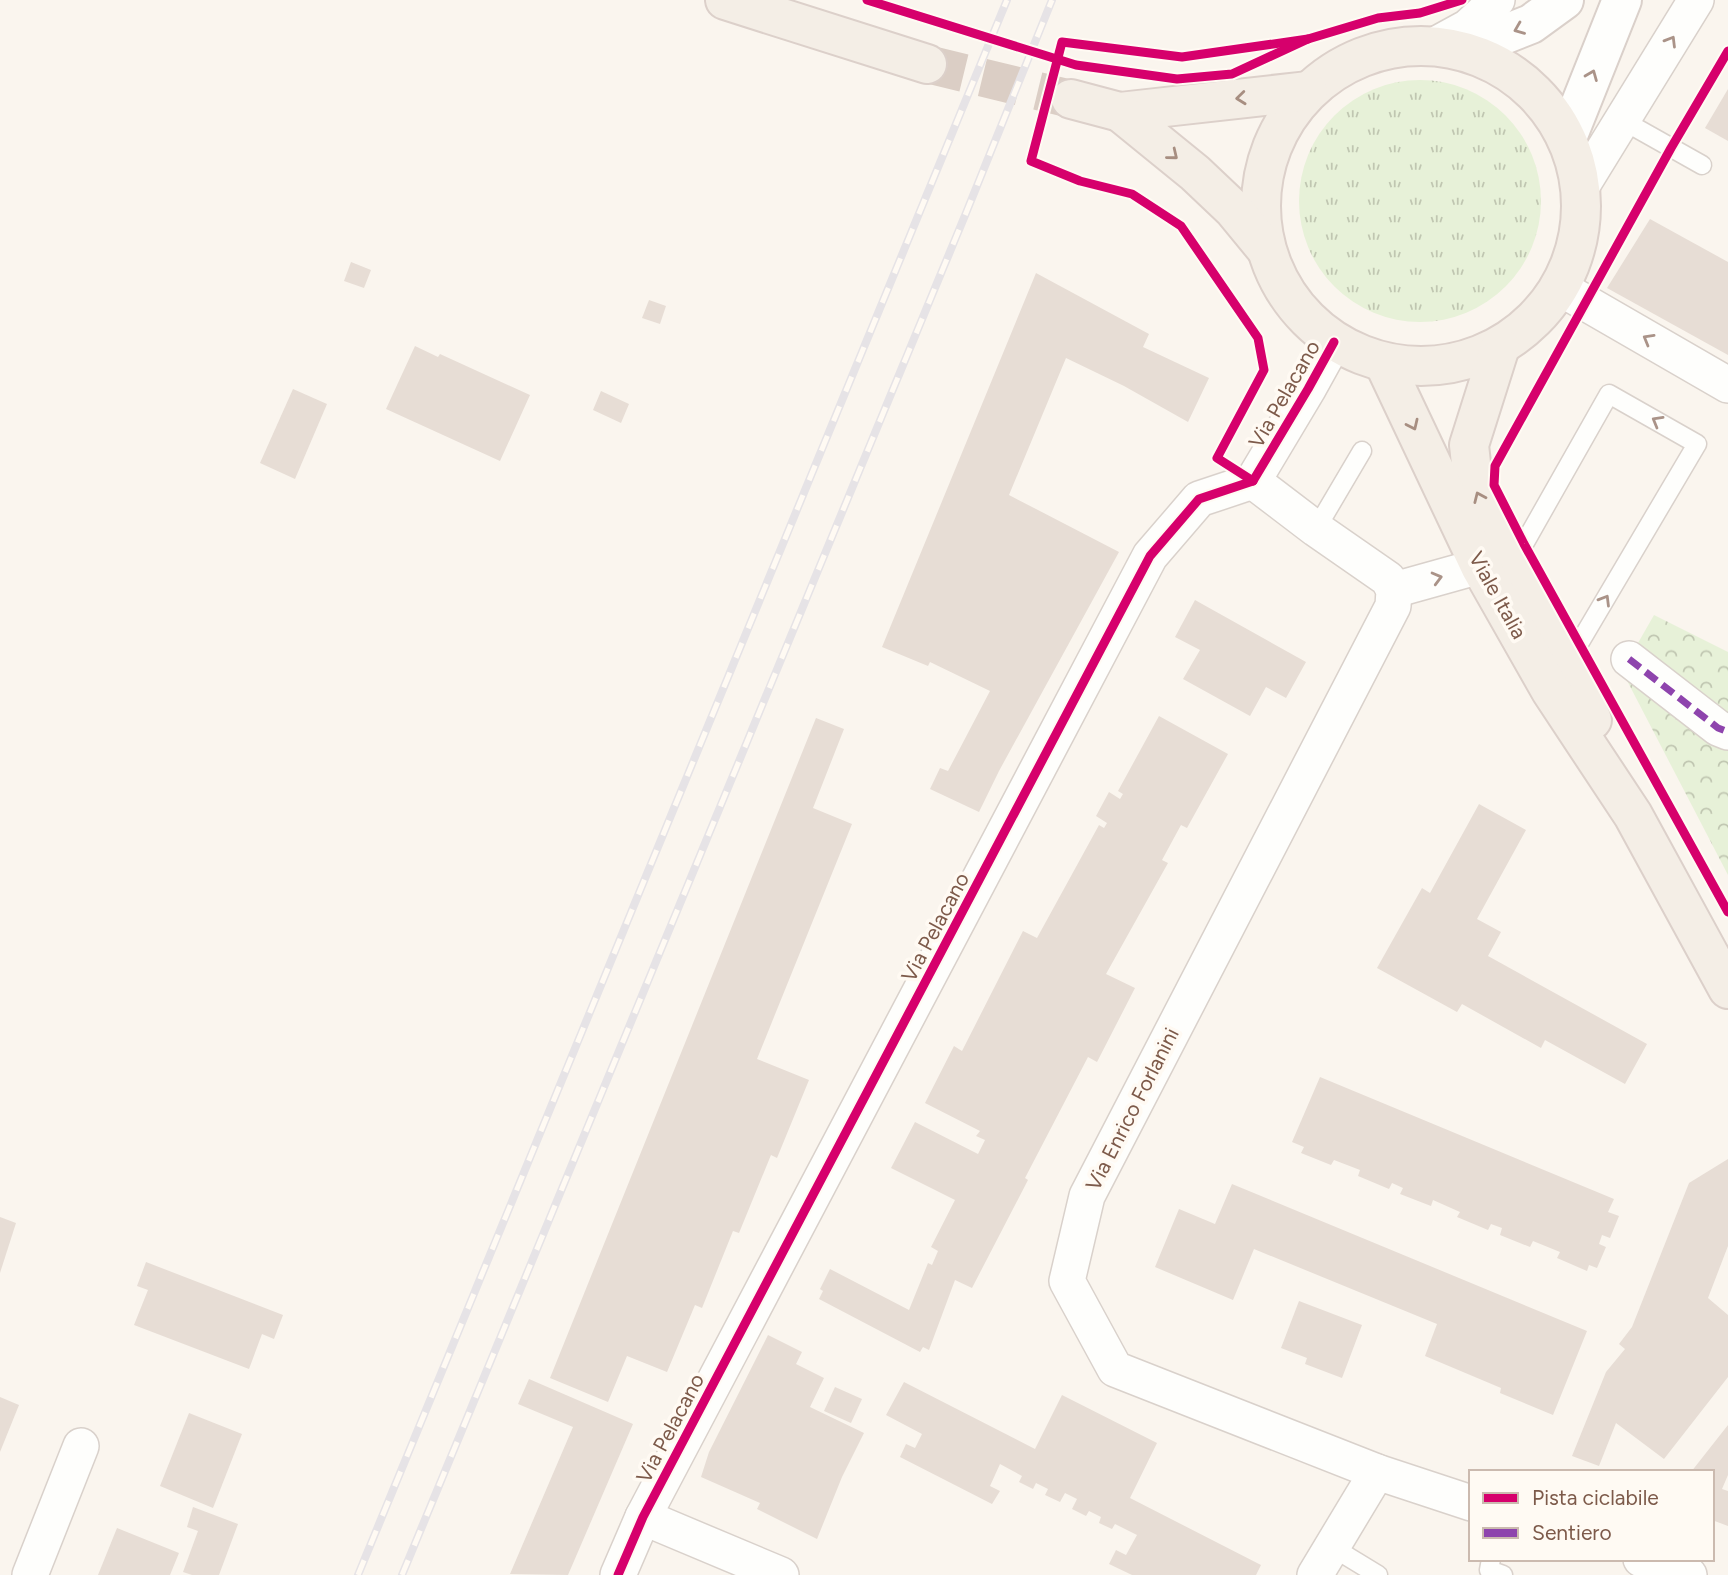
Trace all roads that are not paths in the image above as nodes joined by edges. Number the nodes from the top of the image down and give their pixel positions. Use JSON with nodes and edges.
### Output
{"nodes":[{"id":1,"x":725,"y":0,"type":"edge"},
{"id":2,"x":1497,"y":0,"type":"edge"},
{"id":3,"x":1564,"y":0,"type":"edge"},
{"id":4,"x":1622,"y":0,"type":"edge"},
{"id":5,"x":1696,"y":0,"type":"edge"},
{"id":6,"x":1453,"y":49,"type":"junction"},
{"id":7,"x":927,"y":64,"type":"tunnel mouth"},
{"id":8,"x":1308,"y":91,"type":"junction"},
{"id":9,"x":1071,"y":99,"type":"tunnel mouth"},
{"id":10,"x":1120,"y":112,"type":"junction"},
{"id":11,"x":1622,"y":120,"type":"junction"},
{"id":12,"x":1567,"y":138,"type":"junction"},
{"id":13,"x":1702,"y":165,"type":"dead end"},
{"id":14,"x":1581,"y":187,"type":"junction"},
{"id":15,"x":1266,"y":249,"type":"junction"},
{"id":16,"x":1560,"y":288,"type":"junction"},
{"id":17,"x":1334,"y":342,"type":"junction"},
{"id":18,"x":1500,"y":348,"type":"junction"},
{"id":19,"x":1384,"y":363,"type":"junction"},
{"id":20,"x":1728,"y":386,"type":"edge"},
{"id":21,"x":1362,"y":451,"type":"dead end"},
{"id":22,"x":1253,"y":481,"type":"junction"},
{"id":23,"x":1316,"y":529,"type":"junction"},
{"id":24,"x":1496,"y":562,"type":"junction"},
{"id":25,"x":1394,"y":590,"type":"junction"},
{"id":26,"x":1548,"y":656,"type":"junction"},
{"id":27,"x":1629,"y":659,"type":"dead end"},
{"id":28,"x":1728,"y":732,"type":"edge"},
{"id":29,"x":1728,"y":989,"type":"edge"},
{"id":30,"x":81,"y":1446,"type":"dead end"},
{"id":31,"x":1377,"y":1472,"type":"junction"},
{"id":32,"x":1469,"y":1502,"type":"edge"},
{"id":33,"x":643,"y":1517,"type":"junction"},
{"id":34,"x":1324,"y":1561,"type":"edge"},
{"id":35,"x":1491,"y":1561,"type":"edge"},
{"id":36,"x":1648,"y":1561,"type":"edge"},
{"id":37,"x":30,"y":1575,"type":"edge"},
{"id":38,"x":618,"y":1575,"type":"edge"},
{"id":39,"x":781,"y":1575,"type":"edge"},
{"id":40,"x":1378,"y":1575,"type":"edge"},
{"id":41,"x":1503,"y":1575,"type":"edge"},
{"id":42,"x":1689,"y":1575,"type":"edge"}],
"edges":[{"from":1,"to":7,"type":"main road"},
{"from":2,"to":6,"type":"street"},
{"from":3,"to":6,"type":"main road","one_way":true},
{"from":12,"to":4,"type":"main road","one_way":true},
{"from":11,"to":5,"type":"street","one_way":true},
{"from":6,"to":8,"type":"main road"},
{"from":6,"to":12,"type":"main road"},
{"from":8,"to":10,"type":"main road","one_way":true},
{"from":8,"to":15,"type":"main road"},
{"from":9,"to":10,"type":"main road"},
{"from":10,"to":15,"type":"main road","one_way":true},
{"from":11,"to":13,"type":"lane"},
{"from":11,"to":14,"type":"street"},
{"from":12,"to":14,"type":"main road"},
{"from":14,"to":16,"type":"main road"},
{"from":15,"to":17,"type":"main road"},
{"from":16,"to":18,"type":"main road"},
{"from":20,"to":16,"type":"street","one_way":true},
{"from":17,"to":19,"type":"main road"},
{"from":17,"to":22,"type":"street","name":"Via Pelacano"},
{"from":18,"to":19,"type":"main road"},
{"from":24,"to":18,"type":"main road","name":"Viale Italia","one_way":true},
{"from":19,"to":24,"type":"main road","name":"Viale Italia","one_way":true},
{"from":21,"to":23,"type":"lane"},
{"from":22,"to":23,"type":"street"},
{"from":22,"to":33,"type":"street","name":"Via Pelacano"},
{"from":23,"to":25,"type":"street"},
{"from":25,"to":24,"type":"street","one_way":true},
{"from":24,"to":26,"type":"main road","name":"Viale Italia"},
{"from":26,"to":24,"type":"lane","one_way":true},
{"from":25,"to":31,"type":"street","name":"Via Enrico Forlanini"},
{"from":26,"to":29,"type":"main road","name":"Viale Italia"},
{"from":27,"to":28,"type":"street"},
{"from":30,"to":37,"type":"street"},
{"from":31,"to":32,"type":"street","name":"Via Enrico Forlanini"},
{"from":31,"to":34,"type":"street"},
{"from":33,"to":38,"type":"street","name":"Via Pelacano"},
{"from":33,"to":39,"type":"street"},
{"from":34,"to":40,"type":"lane"},
{"from":35,"to":41,"type":"lane"},
{"from":36,"to":42,"type":"street"}]}
